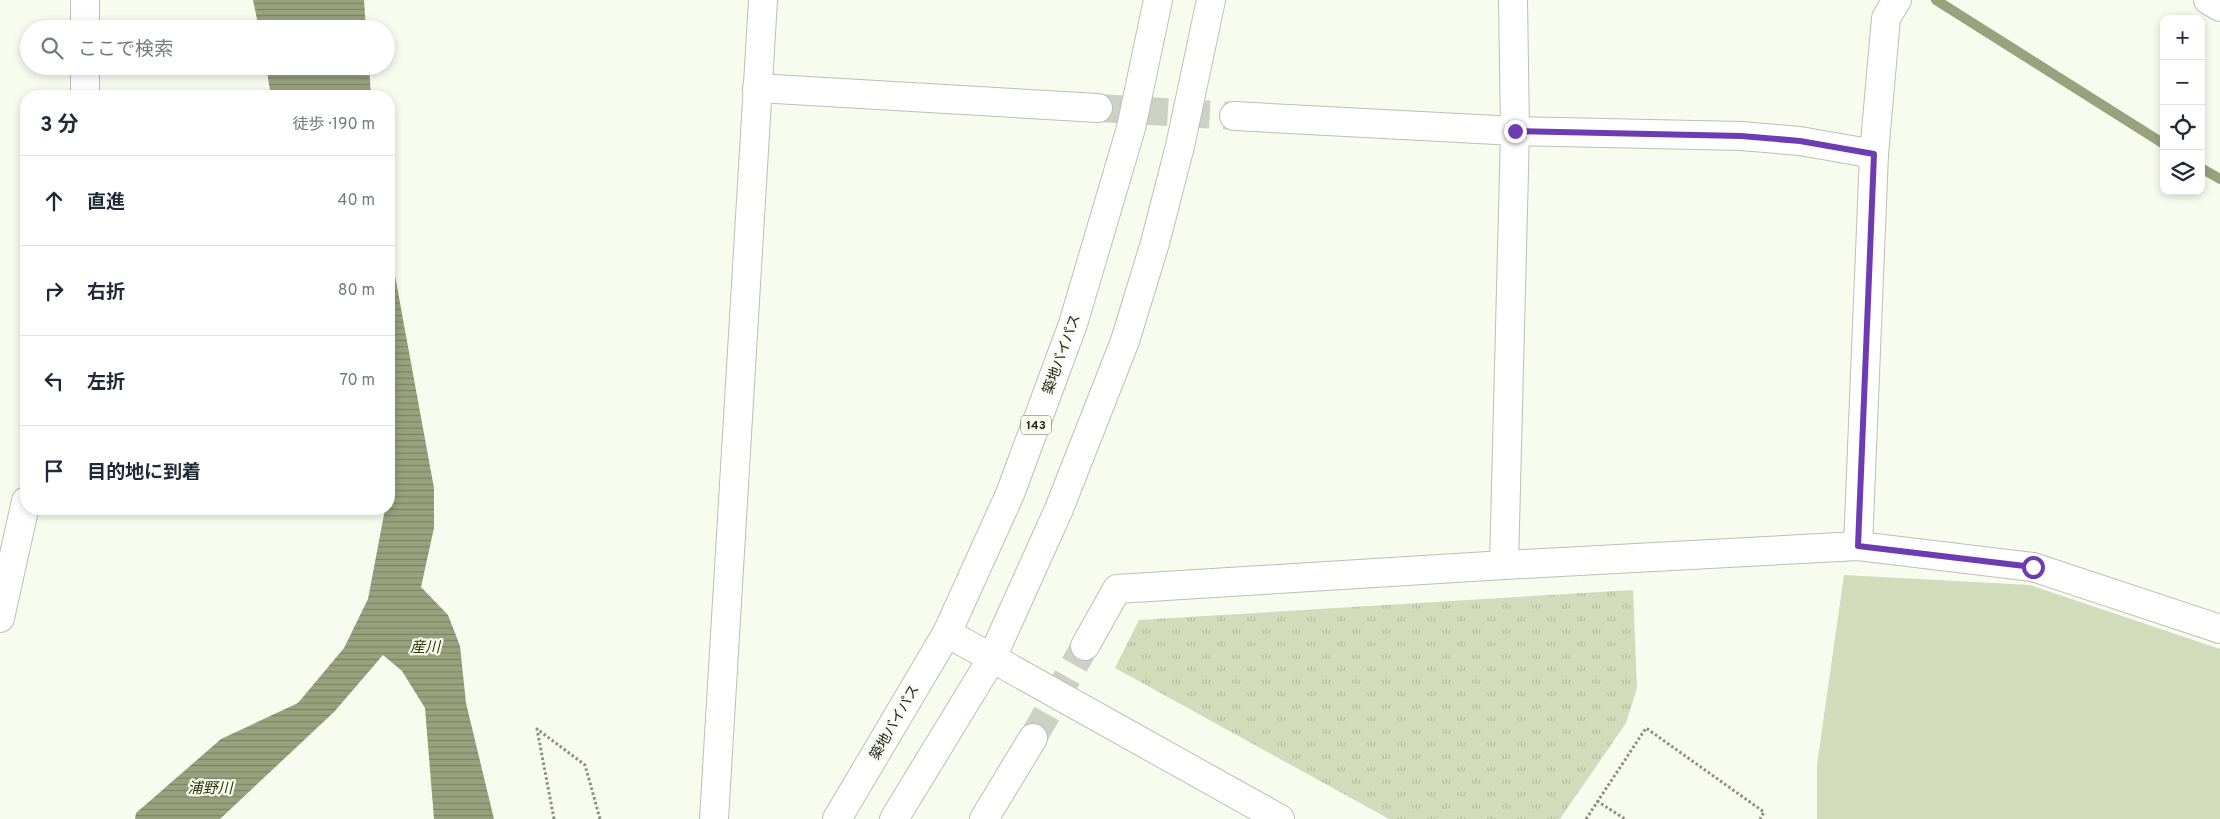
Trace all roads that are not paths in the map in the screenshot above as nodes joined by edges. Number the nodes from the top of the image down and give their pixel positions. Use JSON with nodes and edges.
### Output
{"nodes":[{"id":1,"x":85,"y":0,"type":"edge"},
{"id":2,"x":763,"y":0,"type":"edge"},
{"id":3,"x":1158,"y":0,"type":"edge"},
{"id":4,"x":1211,"y":0,"type":"edge"},
{"id":5,"x":1513,"y":0,"type":"edge"},
{"id":6,"x":1897,"y":0,"type":"edge"},
{"id":7,"x":2208,"y":0,"type":"edge"},
{"id":8,"x":2220,"y":7,"type":"edge"},
{"id":9,"x":85,"y":20,"type":"edge"},
{"id":10,"x":85,"y":75,"type":"edge"},
{"id":11,"x":757,"y":88,"type":"junction"},
{"id":12,"x":85,"y":90,"type":"edge"},
{"id":13,"x":1098,"y":108,"type":"tunnel mouth"},
{"id":14,"x":1234,"y":116,"type":"tunnel mouth"},
{"id":15,"x":1515,"y":131,"type":"junction"},
{"id":16,"x":1874,"y":154,"type":"junction"},
{"id":17,"x":23,"y":515,"type":"edge"},
{"id":18,"x":1858,"y":546,"type":"junction"},
{"id":19,"x":1504,"y":565,"type":"junction"},
{"id":20,"x":0,"y":618,"type":"edge"},
{"id":21,"x":2220,"y":629,"type":"edge"},
{"id":22,"x":946,"y":633,"type":"junction"},
{"id":23,"x":1085,"y":646,"type":"tunnel mouth"},
{"id":24,"x":991,"y":660,"type":"junction"},
{"id":25,"x":1033,"y":738,"type":"tunnel mouth"},
{"id":26,"x":714,"y":819,"type":"edge"},
{"id":27,"x":837,"y":819,"type":"edge"},
{"id":28,"x":894,"y":819,"type":"edge"},
{"id":29,"x":984,"y":819,"type":"edge"},
{"id":30,"x":1280,"y":819,"type":"edge"}],
"edges":[{"from":1,"to":9,"type":"main road"},
{"from":2,"to":11,"type":"main road"},
{"from":3,"to":22,"type":"main road","name":"築地バイパス","number":"143"},
{"from":4,"to":24,"type":"main road"},
{"from":5,"to":15,"type":"main road"},
{"from":6,"to":16,"type":"main road"},
{"from":7,"to":8,"type":"main road"},
{"from":10,"to":12,"type":"main road"},
{"from":11,"to":13,"type":"main road"},
{"from":11,"to":26,"type":"main road"},
{"from":14,"to":15,"type":"main road"},
{"from":15,"to":16,"type":"main road"},
{"from":15,"to":19,"type":"main road"},
{"from":16,"to":18,"type":"main road"},
{"from":17,"to":20,"type":"main road"},
{"from":18,"to":19,"type":"main road"},
{"from":18,"to":21,"type":"main road"},
{"from":19,"to":23,"type":"main road"},
{"from":22,"to":24,"type":"main road"},
{"from":22,"to":27,"type":"main road","name":"築地バイパス","number":"143"},
{"from":24,"to":28,"type":"main road"},
{"from":24,"to":30,"type":"main road"},
{"from":25,"to":29,"type":"main road"}]}
